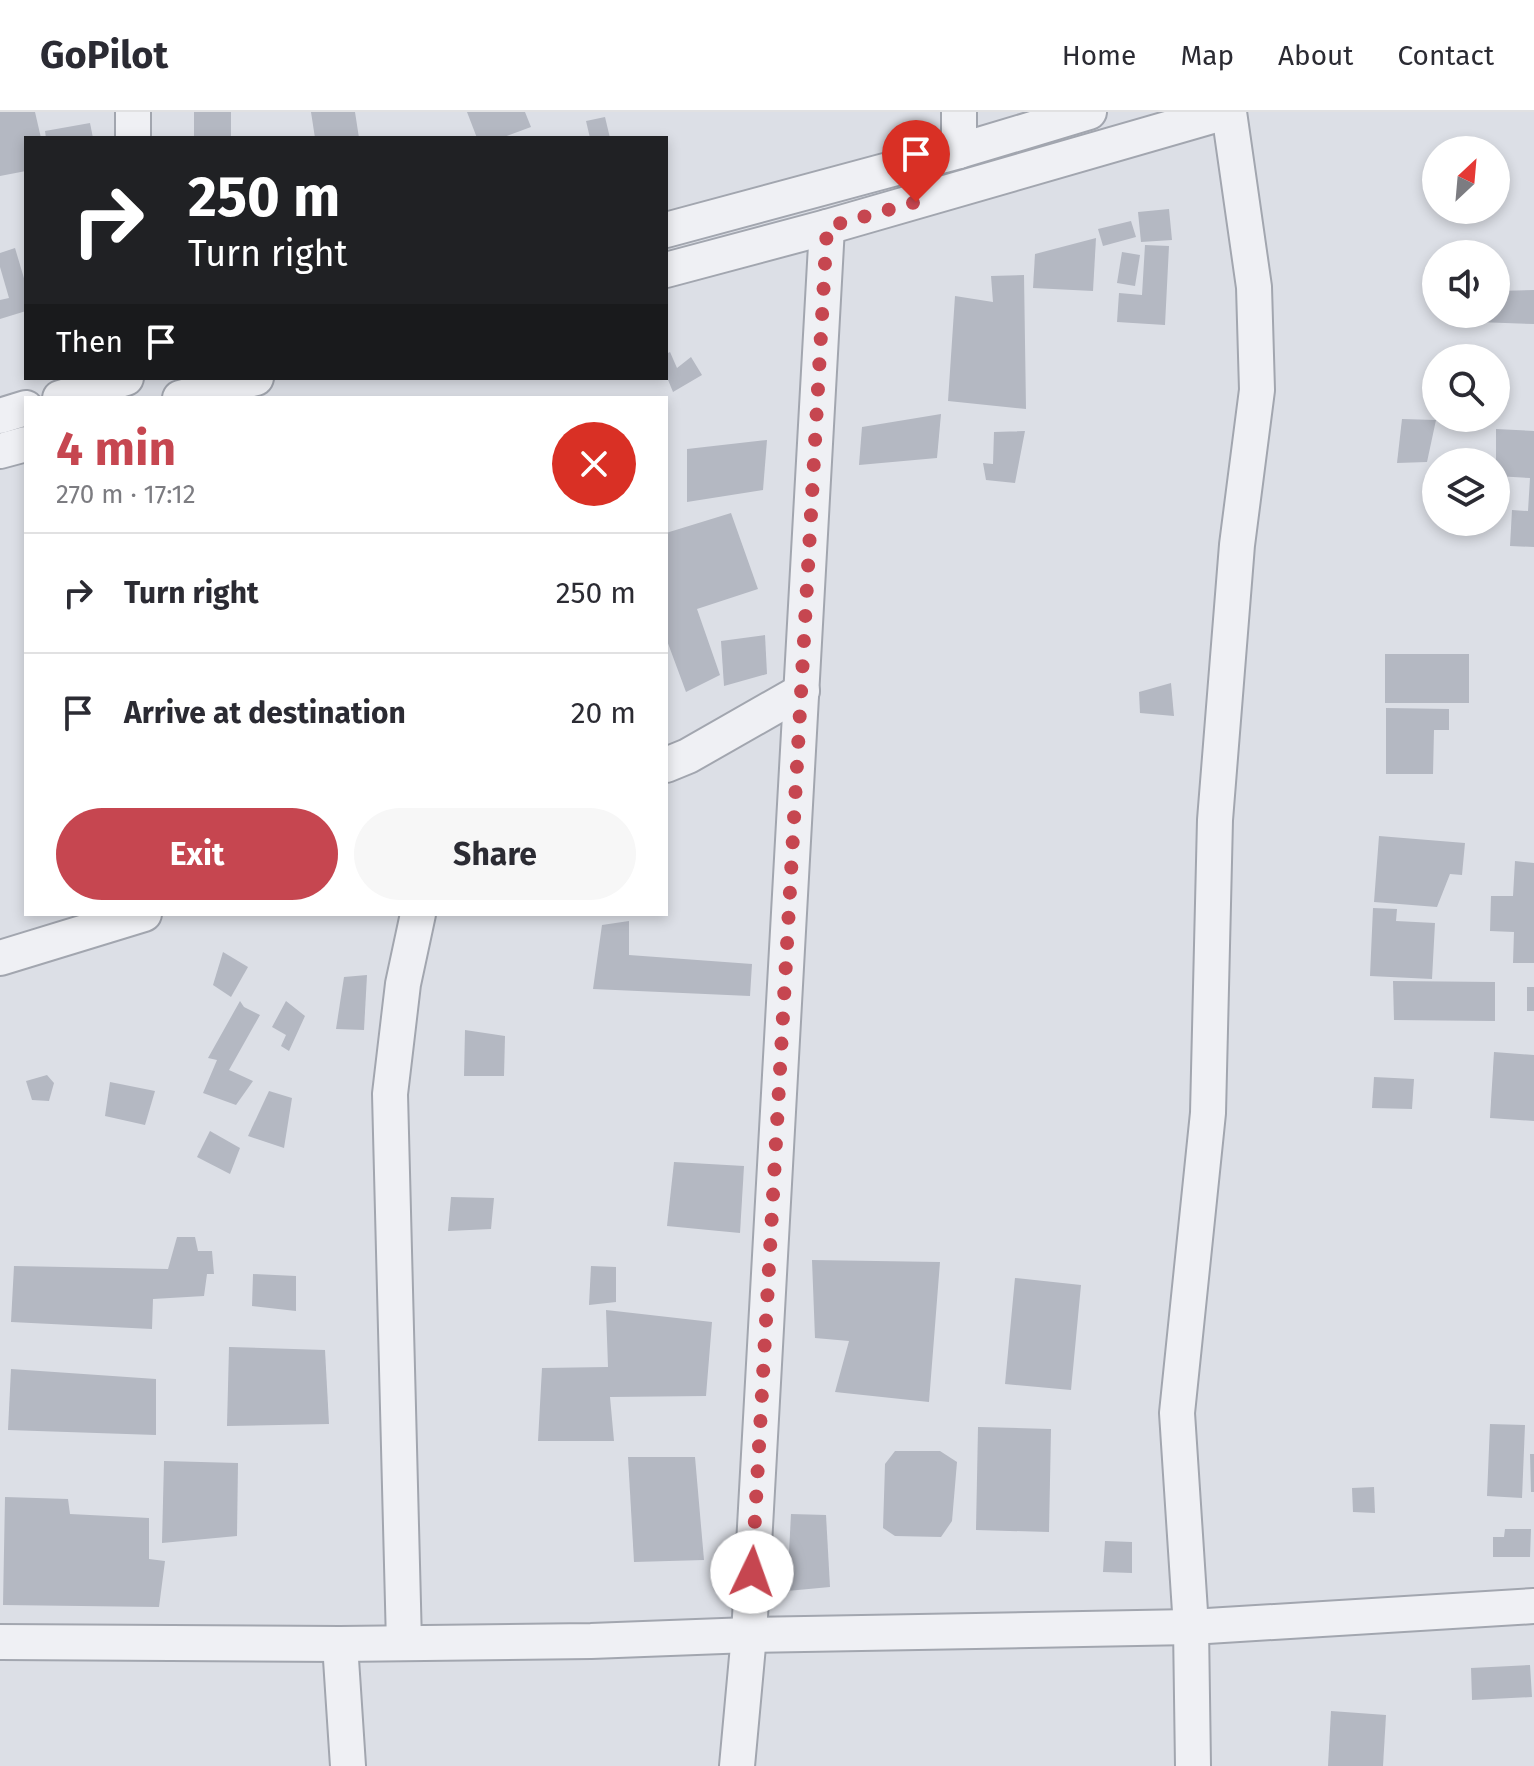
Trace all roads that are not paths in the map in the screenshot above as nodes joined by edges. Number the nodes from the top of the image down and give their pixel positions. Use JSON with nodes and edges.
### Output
{"nodes":[{"id":1,"x":133,"y":112,"type":"edge"},
{"id":2,"x":959,"y":112,"type":"edge"},
{"id":3,"x":1089,"y":112,"type":"edge"},
{"id":4,"x":1228,"y":112,"type":"edge"},
{"id":5,"x":133,"y":136,"type":"edge"},
{"id":6,"x":959,"y":151,"type":"junction"},
{"id":7,"x":827,"y":227,"type":"junction"},
{"id":8,"x":668,"y":229,"type":"edge"},
{"id":9,"x":668,"y":269,"type":"edge"},
{"id":10,"x":119,"y":380,"type":"edge"},
{"id":11,"x":248,"y":380,"type":"edge"},
{"id":12,"x":67,"y":396,"type":"edge"},
{"id":13,"x":188,"y":396,"type":"edge"},
{"id":14,"x":24,"y":409,"type":"edge"},
{"id":15,"x":0,"y":416,"type":"edge"},
{"id":16,"x":24,"y":445,"type":"edge"},
{"id":17,"x":0,"y":451,"type":"edge"},
{"id":18,"x":802,"y":691,"type":"junction"},
{"id":19,"x":668,"y":764,"type":"edge"},
{"id":20,"x":137,"y":916,"type":"edge"},
{"id":21,"x":418,"y":916,"type":"edge"},
{"id":22,"x":0,"y":958,"type":"edge"},
{"id":23,"x":1534,"y":1606,"type":"edge"},
{"id":24,"x":1191,"y":1627,"type":"junction"},
{"id":25,"x":749,"y":1635,"type":"junction"},
{"id":26,"x":0,"y":1642,"type":"edge"},
{"id":27,"x":404,"y":1643,"type":"junction"},
{"id":28,"x":340,"y":1644,"type":"junction"},
{"id":29,"x":348,"y":1766,"type":"edge"},
{"id":30,"x":737,"y":1766,"type":"edge"},
{"id":31,"x":1193,"y":1766,"type":"edge"}],
"edges":[{"from":1,"to":5,"type":"street"},
{"from":2,"to":6,"type":"street"},
{"from":3,"to":6,"type":"street"},
{"from":4,"to":7,"type":"street"},
{"from":4,"to":24,"type":"street"},
{"from":6,"to":8,"type":"street"},
{"from":7,"to":9,"type":"street"},
{"from":7,"to":18,"type":"street"},
{"from":10,"to":12,"type":"street"},
{"from":11,"to":13,"type":"street"},
{"from":14,"to":15,"type":"street"},
{"from":16,"to":17,"type":"street"},
{"from":18,"to":19,"type":"street"},
{"from":18,"to":25,"type":"street"},
{"from":20,"to":22,"type":"street"},
{"from":21,"to":27,"type":"street"},
{"from":23,"to":24,"type":"street"},
{"from":24,"to":25,"type":"street"},
{"from":24,"to":31,"type":"street"},
{"from":25,"to":27,"type":"street"},
{"from":25,"to":30,"type":"street"},
{"from":26,"to":28,"type":"street"},
{"from":27,"to":28,"type":"street"},
{"from":28,"to":29,"type":"street"}]}
